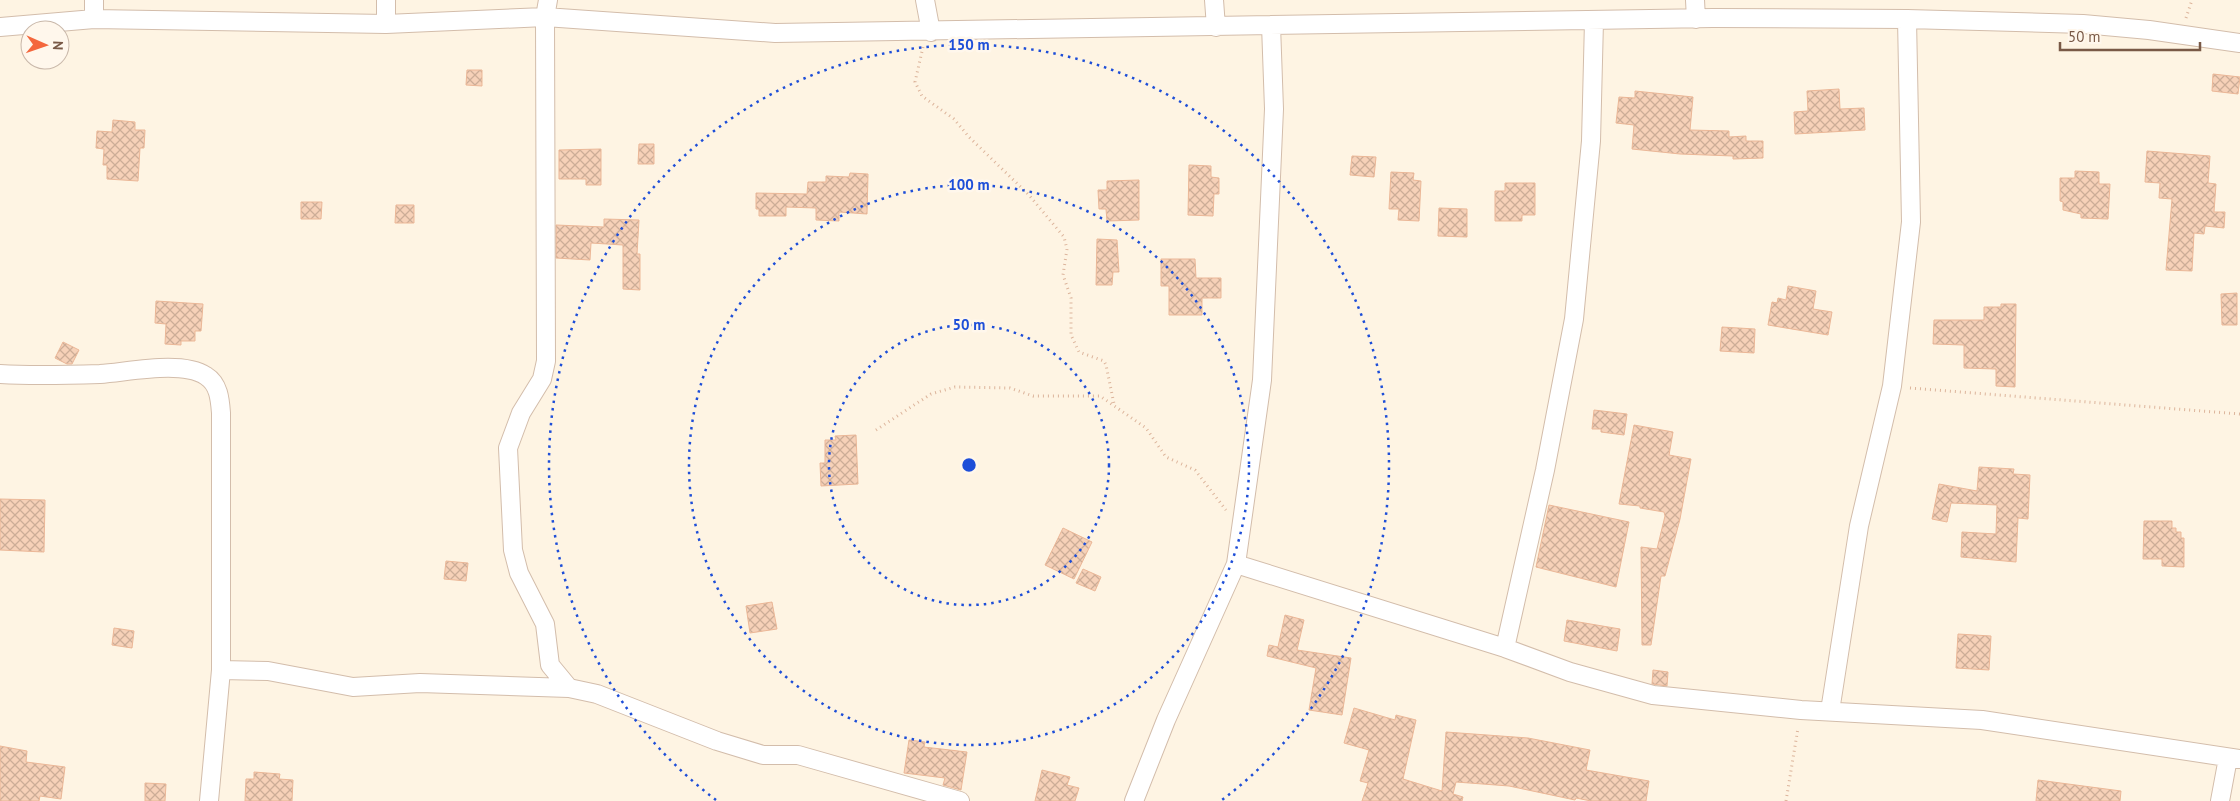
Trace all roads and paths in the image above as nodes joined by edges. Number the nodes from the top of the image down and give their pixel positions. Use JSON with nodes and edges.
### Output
{"nodes":[{"id":1,"x":94,"y":0,"type":"edge"},
{"id":2,"x":386,"y":0,"type":"edge"},
{"id":3,"x":925,"y":0,"type":"edge"},
{"id":4,"x":1214,"y":0,"type":"edge"},
{"id":5,"x":1695,"y":0,"type":"edge"},
{"id":6,"x":547,"y":9,"type":"edge"},
{"id":7,"x":94,"y":19,"type":"junction"},
{"id":8,"x":1696,"y":19,"type":"junction"},
{"id":9,"x":1907,"y":20,"type":"junction"},
{"id":10,"x":1594,"y":21,"type":"junction"},
{"id":11,"x":386,"y":24,"type":"junction"},
{"id":12,"x":1272,"y":24,"type":"junction"},
{"id":13,"x":0,"y":27,"type":"edge"},
{"id":14,"x":1216,"y":27,"type":"junction"},
{"id":15,"x":929,"y":32,"type":"junction"},
{"id":16,"x":2240,"y":43,"type":"edge"},
{"id":17,"x":0,"y":374,"type":"edge"},
{"id":18,"x":1892,"y":386,"type":"junction"},
{"id":19,"x":1114,"y":404,"type":"junction"},
{"id":20,"x":2240,"y":414,"type":"edge"},
{"id":21,"x":876,"y":430,"type":"dead end"},
{"id":22,"x":1239,"y":536,"type":"junction"},
{"id":23,"x":1236,"y":564,"type":"junction"},
{"id":24,"x":1505,"y":648,"type":"junction"},
{"id":25,"x":221,"y":670,"type":"junction"},
{"id":26,"x":569,"y":688,"type":"junction"},
{"id":27,"x":1801,"y":710,"type":"junction"},
{"id":28,"x":1830,"y":711,"type":"junction"},
{"id":29,"x":2234,"y":759,"type":"edge"},
{"id":30,"x":209,"y":801,"type":"edge"},
{"id":31,"x":960,"y":801,"type":"edge"},
{"id":32,"x":1134,"y":801,"type":"edge"},
{"id":33,"x":1786,"y":801,"type":"edge"},
{"id":34,"x":2220,"y":801,"type":"edge"}],
"edges":[{"from":1,"to":7,"type":"street"},
{"from":2,"to":11,"type":"street"},
{"from":3,"to":15,"type":"street"},
{"from":4,"to":14,"type":"street"},
{"from":5,"to":8,"type":"street"},
{"from":6,"to":11,"type":"street"},
{"from":6,"to":15,"type":"street"},
{"from":6,"to":26,"type":"street"},
{"from":7,"to":11,"type":"street"},
{"from":7,"to":13,"type":"street"},
{"from":8,"to":9,"type":"street"},
{"from":8,"to":10,"type":"street"},
{"from":9,"to":16,"type":"street"},
{"from":9,"to":18,"type":"street"},
{"from":10,"to":12,"type":"street"},
{"from":10,"to":24,"type":"street"},
{"from":12,"to":14,"type":"street"},
{"from":12,"to":22,"type":"street"},
{"from":14,"to":15,"type":"street"},
{"from":15,"to":19,"type":"path"},
{"from":17,"to":25,"type":"street"},
{"from":18,"to":20,"type":"path"},
{"from":18,"to":28,"type":"street"},
{"from":19,"to":21,"type":"path"},
{"from":19,"to":22,"type":"path"},
{"from":22,"to":23,"type":"street"},
{"from":23,"to":24,"type":"street"},
{"from":23,"to":32,"type":"street"},
{"from":24,"to":27,"type":"street"},
{"from":25,"to":26,"type":"street"},
{"from":25,"to":30,"type":"street"},
{"from":26,"to":31,"type":"street"},
{"from":27,"to":28,"type":"street"},
{"from":27,"to":33,"type":"path"},
{"from":28,"to":29,"type":"street"},
{"from":29,"to":34,"type":"street"}]}
